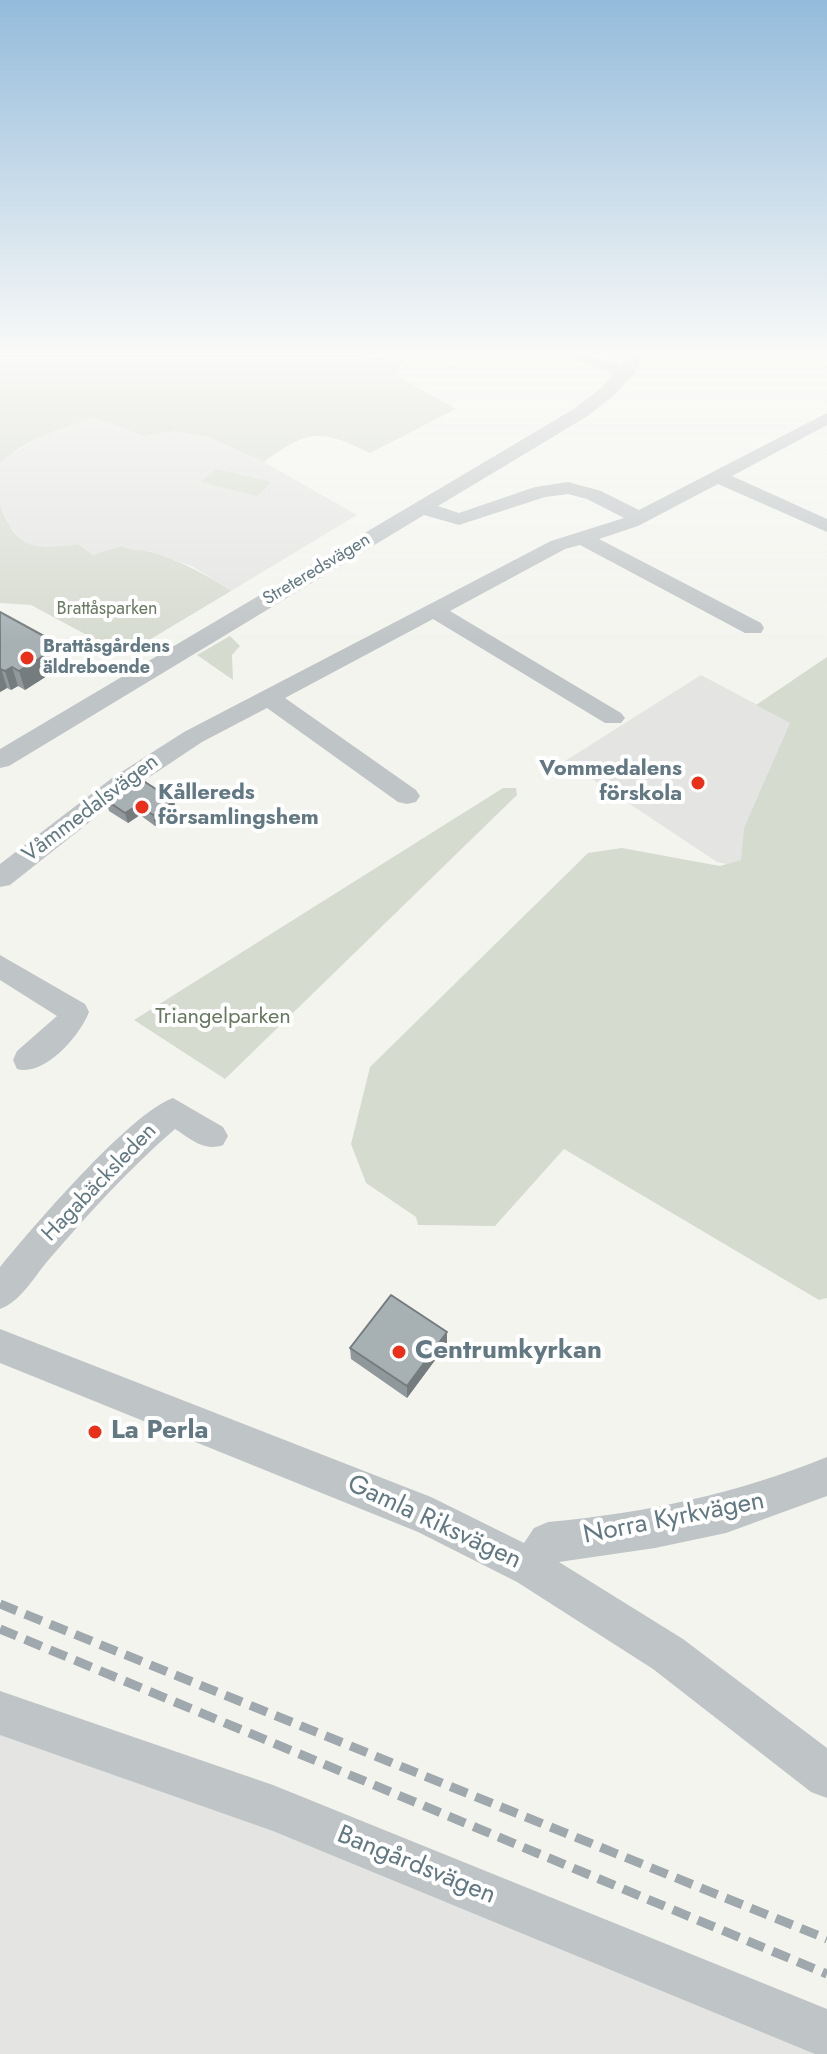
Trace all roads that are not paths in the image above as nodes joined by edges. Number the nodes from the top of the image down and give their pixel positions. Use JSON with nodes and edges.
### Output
{"nodes":[{"id":1,"x":517,"y":451,"type":"edge"},
{"id":2,"x":767,"y":451,"type":"edge"},
{"id":3,"x":719,"y":477,"type":"junction"},
{"id":4,"x":423,"y":508,"type":"junction"},
{"id":5,"x":639,"y":517,"type":"junction"},
{"id":6,"x":827,"y":526,"type":"edge"},
{"id":7,"x":581,"y":537,"type":"junction"},
{"id":8,"x":435,"y":611,"type":"junction"},
{"id":9,"x":753,"y":628,"type":"dead end"},
{"id":10,"x":269,"y":698,"type":"junction"},
{"id":11,"x":613,"y":718,"type":"dead end"},
{"id":12,"x":0,"y":760,"type":"edge"},
{"id":13,"x":407,"y":796,"type":"dead end"},
{"id":14,"x":0,"y":878,"type":"edge"},
{"id":15,"x":0,"y":966,"type":"edge"},
{"id":16,"x":28,"y":1060,"type":"dead end"},
{"id":17,"x":212,"y":1136,"type":"dead end"},
{"id":18,"x":0,"y":1293,"type":"edge"},
{"id":19,"x":0,"y":1346,"type":"edge"},
{"id":20,"x":824,"y":1481,"type":"edge"},
{"id":21,"x":531,"y":1568,"type":"junction"},
{"id":22,"x":0,"y":1713,"type":"edge"},
{"id":23,"x":827,"y":1776,"type":"edge"},
{"id":24,"x":827,"y":2034,"type":"edge"}],
"edges":[{"from":1,"to":4,"type":"street","name":"Streteredsvägen"},
{"from":2,"to":3,"type":"street","name":"Våmmedalsvägen"},
{"from":3,"to":5,"type":"street","name":"Våmmedalsvägen"},
{"from":3,"to":6,"type":"street"},
{"from":4,"to":5,"type":"street"},
{"from":4,"to":12,"type":"street","name":"Streteredsvägen"},
{"from":5,"to":7,"type":"street","name":"Våmmedalsvägen"},
{"from":7,"to":8,"type":"street","name":"Våmmedalsvägen"},
{"from":7,"to":9,"type":"street"},
{"from":8,"to":10,"type":"street","name":"Våmmedalsvägen"},
{"from":8,"to":11,"type":"street"},
{"from":10,"to":13,"type":"street"},
{"from":10,"to":14,"type":"street","name":"Våmmedalsvägen"},
{"from":15,"to":16,"type":"street"},
{"from":17,"to":18,"type":"street","name":"Hagabäcksleden"},
{"from":19,"to":21,"type":"street","name":"Gamla Riksvägen"},
{"from":20,"to":21,"type":"street","name":"Norra Kyrkvägen"},
{"from":21,"to":23,"type":"street","name":"Gamla Riksvägen"},
{"from":22,"to":24,"type":"street","name":"Bangårdsvägen"}]}
